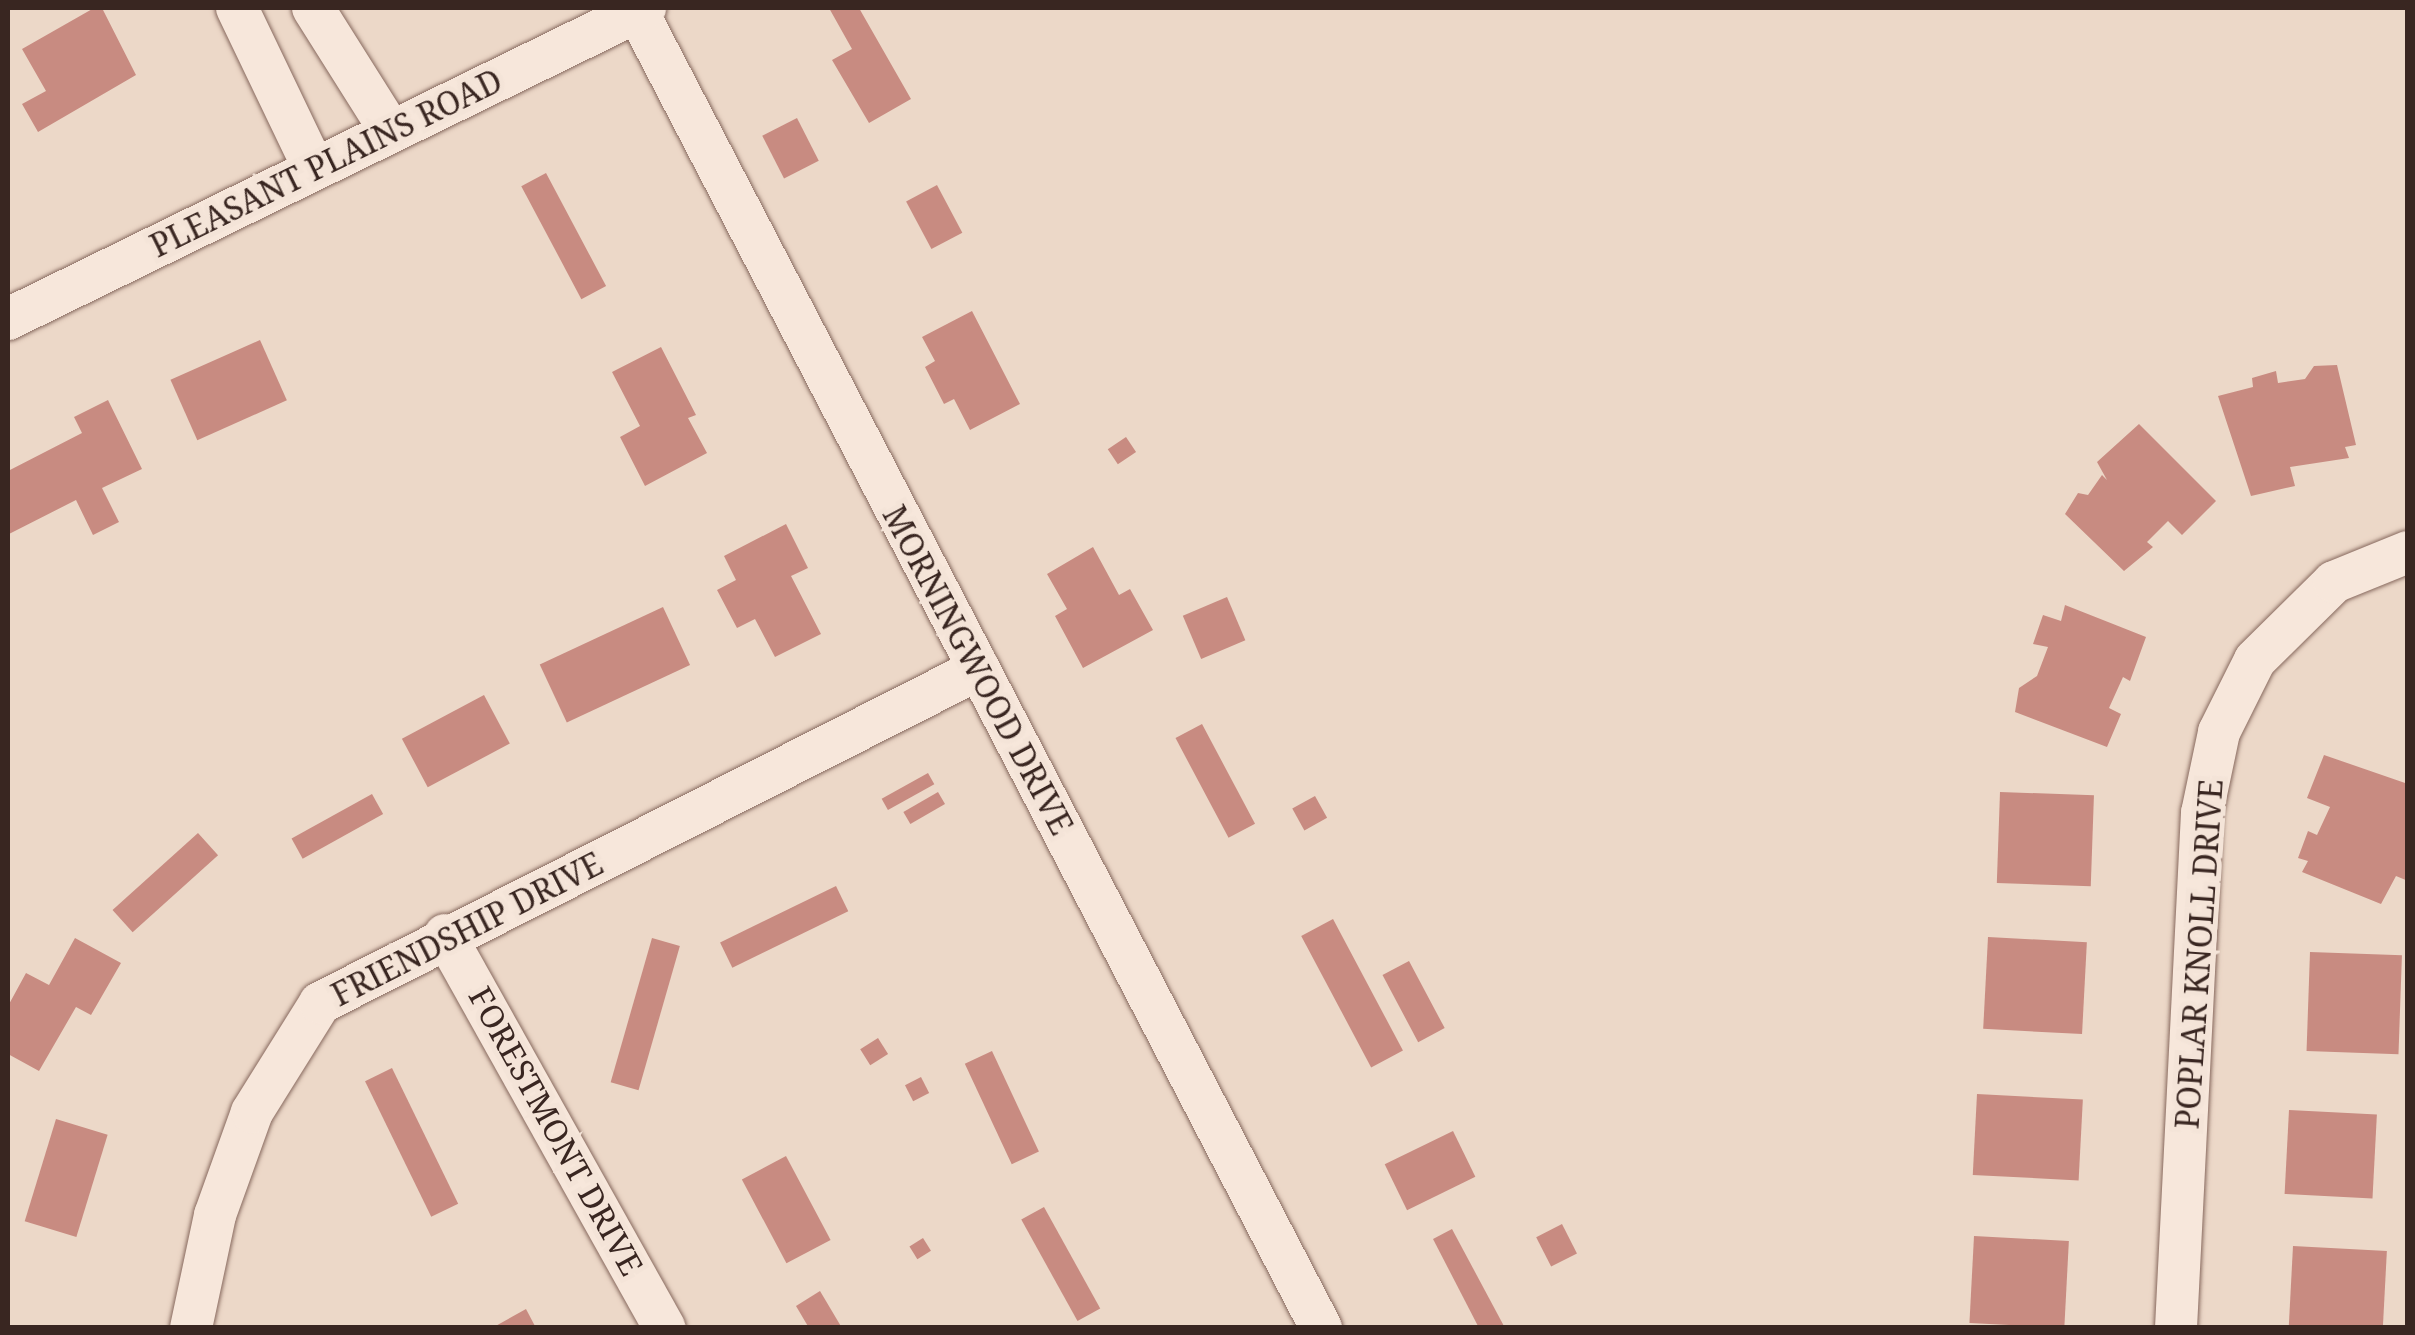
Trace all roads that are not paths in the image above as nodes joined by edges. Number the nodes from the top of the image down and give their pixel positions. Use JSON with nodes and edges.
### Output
{"nodes":[{"id":1,"x":237,"y":8,"type":"edge"},
{"id":2,"x":313,"y":8,"type":"edge"},
{"id":3,"x":641,"y":9,"type":"edge"},
{"id":4,"x":391,"y":132,"type":"junction"},
{"id":5,"x":314,"y":170,"type":"junction"},
{"id":6,"x":8,"y":319,"type":"edge"},
{"id":7,"x":2408,"y":552,"type":"edge"},
{"id":8,"x":979,"y":670,"type":"junction"},
{"id":9,"x":445,"y":935,"type":"junction"},
{"id":10,"x":190,"y":1328,"type":"edge"},
{"id":11,"x":665,"y":1328,"type":"edge"},
{"id":12,"x":1320,"y":1328,"type":"edge"},
{"id":13,"x":2176,"y":1328,"type":"edge"}],
"edges":[{"from":1,"to":5,"type":"street"},
{"from":2,"to":4,"type":"street"},
{"from":3,"to":4,"type":"street","name":"PLEASANT PLAINS ROAD"},
{"from":3,"to":8,"type":"street","name":"MORNINGWOOD DRIVE"},
{"from":4,"to":5,"type":"street","name":"PLEASANT PLAINS ROAD"},
{"from":5,"to":6,"type":"street","name":"PLEASANT PLAINS ROAD"},
{"from":7,"to":13,"type":"street","name":"POPLAR KNOLL DRIVE"},
{"from":8,"to":9,"type":"street","name":"FRIENDSHIP DRIVE"},
{"from":8,"to":12,"type":"street","name":"MORNINGWOOD DRIVE"},
{"from":9,"to":10,"type":"street","name":"FRIENDSHIP DRIVE"},
{"from":9,"to":11,"type":"street","name":"FORESTMONT DRIVE"}]}
